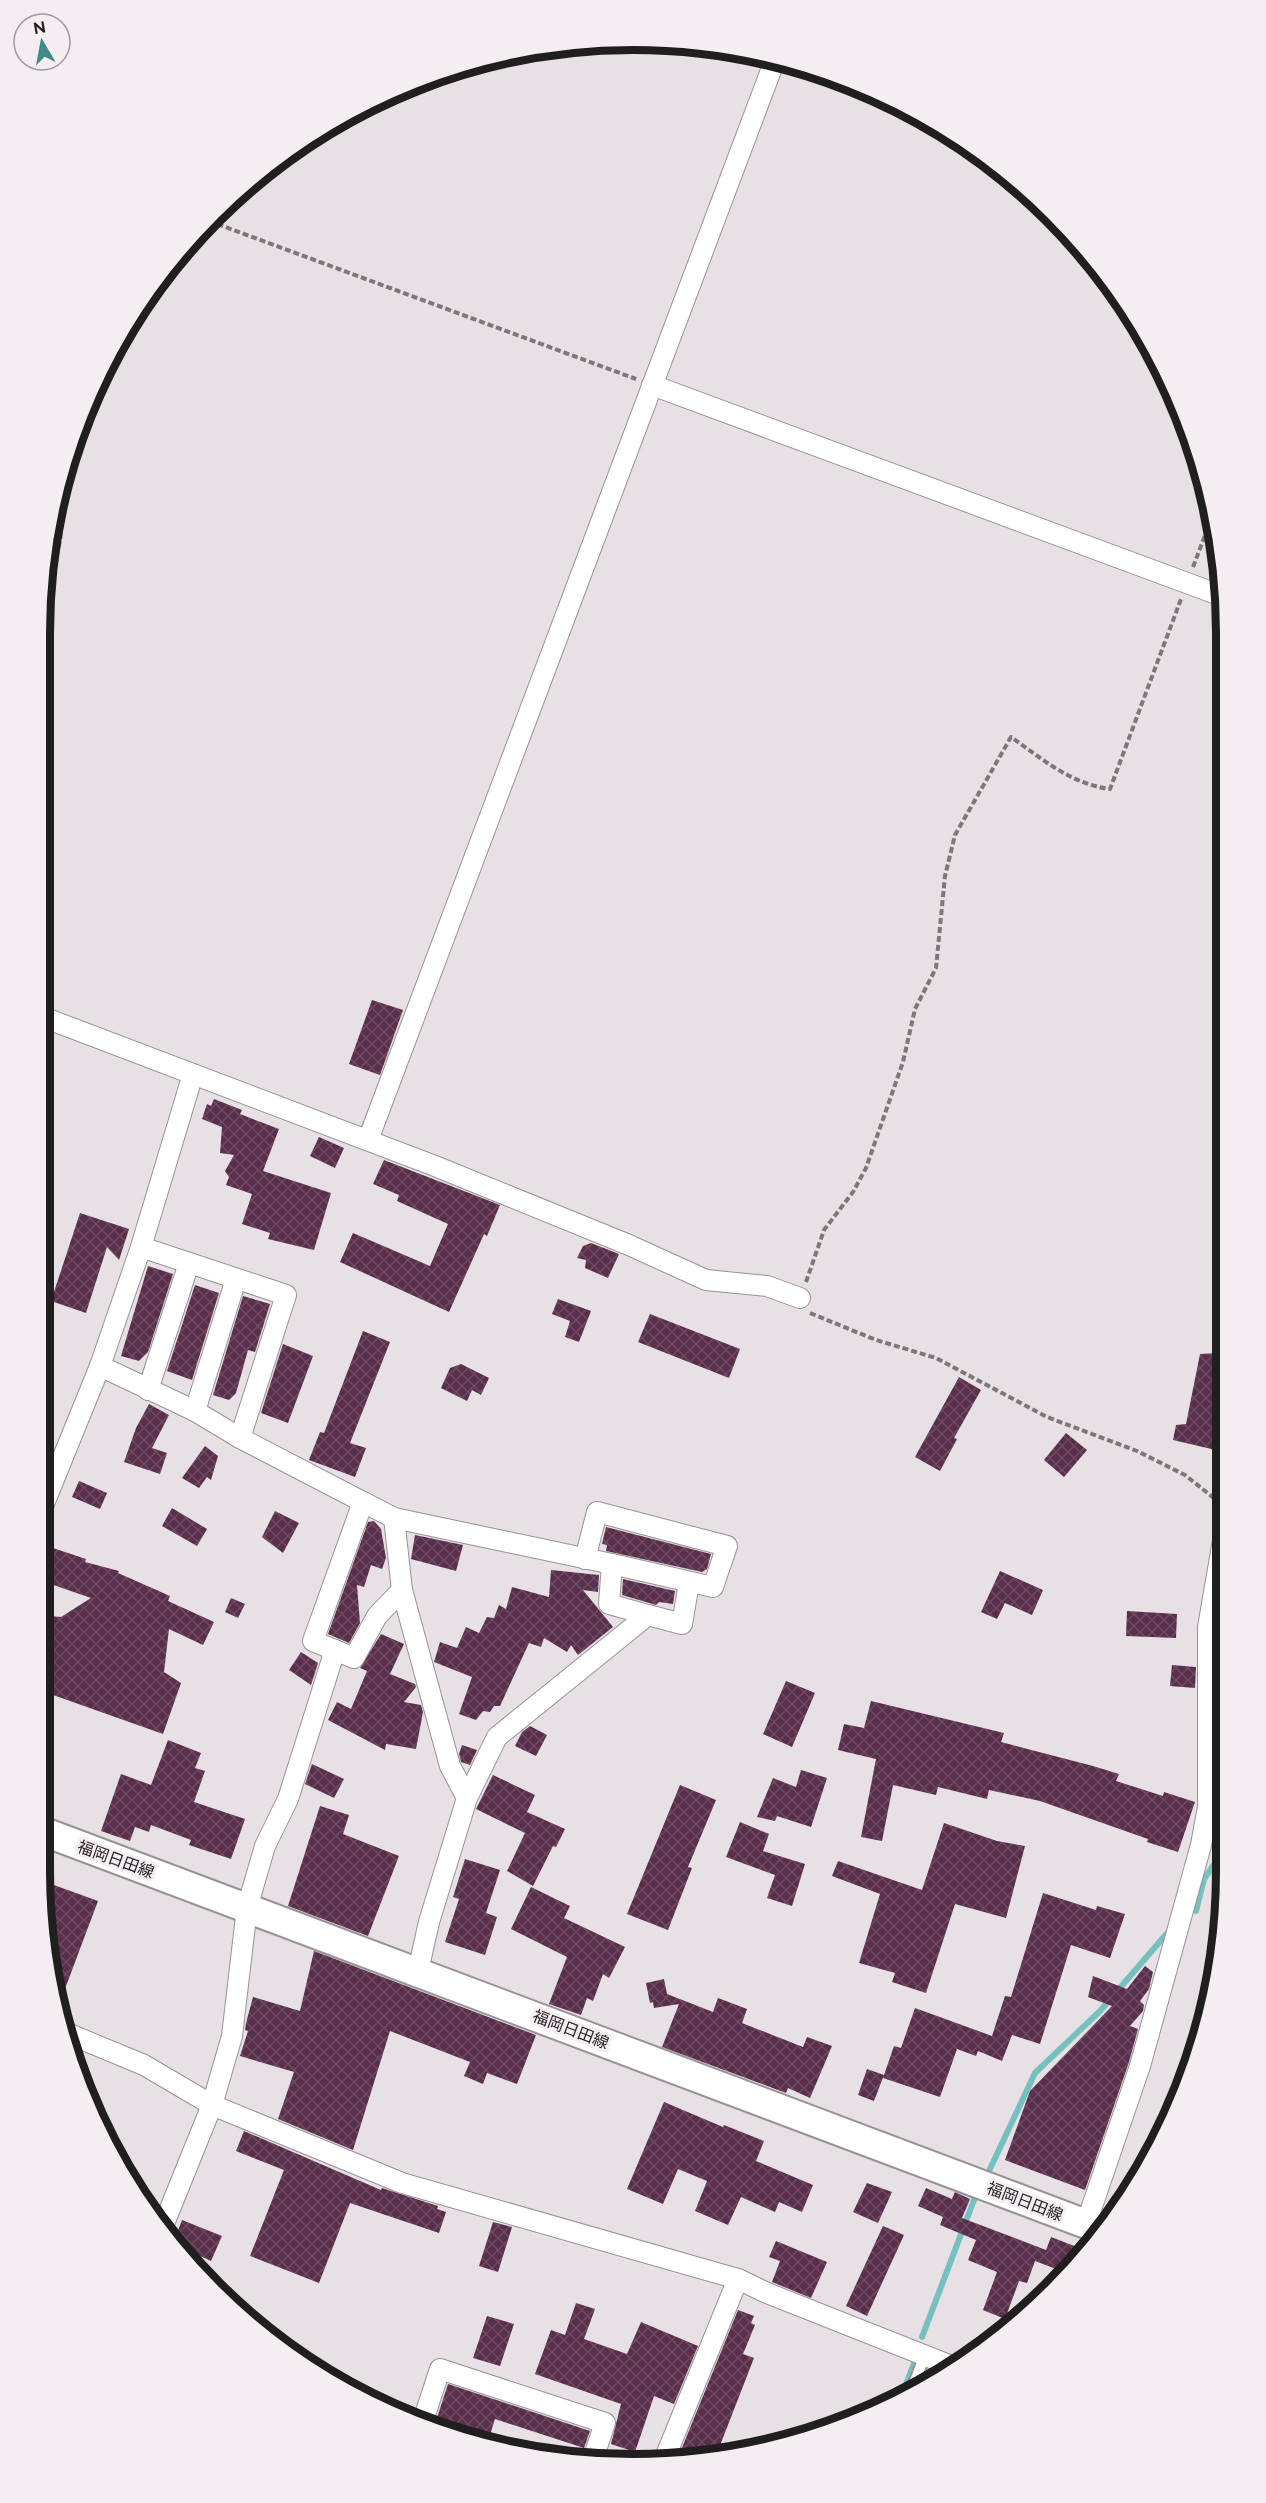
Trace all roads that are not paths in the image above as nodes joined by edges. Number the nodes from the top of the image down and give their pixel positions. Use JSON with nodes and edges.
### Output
{"nodes":[{"id":1,"x":772,"y":66,"type":"edge"},
{"id":2,"x":652,"y":385,"type":"junction"},
{"id":3,"x":1215,"y":593,"type":"edge"},
{"id":4,"x":50,"y":1020,"type":"edge"},
{"id":5,"x":193,"y":1074,"type":"junction"},
{"id":6,"x":368,"y":1140,"type":"junction"},
{"id":7,"x":141,"y":1247,"type":"junction"},
{"id":8,"x":189,"y":1263,"type":"junction"},
{"id":9,"x":236,"y":1279,"type":"junction"},
{"id":10,"x":800,"y":1298,"type":"road end"},
{"id":11,"x":100,"y":1366,"type":"junction"},
{"id":12,"x":148,"y":1390,"type":"junction"},
{"id":13,"x":195,"y":1411,"type":"junction"},
{"id":14,"x":240,"y":1438,"type":"junction"},
{"id":15,"x":50,"y":1489,"type":"edge"},
{"id":16,"x":363,"y":1502,"type":"junction"},
{"id":17,"x":394,"y":1518,"type":"junction"},
{"id":18,"x":585,"y":1559,"type":"junction"},
{"id":19,"x":612,"y":1564,"type":"junction"},
{"id":20,"x":1216,"y":1581,"type":"edge"},
{"id":21,"x":689,"y":1583,"type":"junction"},
{"id":22,"x":402,"y":1590,"type":"junction"},
{"id":23,"x":648,"y":1615,"type":"junction"},
{"id":24,"x":335,"y":1650,"type":"junction"},
{"id":25,"x":466,"y":1798,"type":"junction"},
{"id":26,"x":50,"y":1834,"type":"edge"},
{"id":27,"x":247,"y":1908,"type":"junction"},
{"id":28,"x":418,"y":1971,"type":"junction"},
{"id":29,"x":73,"y":2036,"type":"edge"},
{"id":30,"x":212,"y":2105,"type":"junction"},
{"id":31,"x":166,"y":2219,"type":"edge"},
{"id":32,"x":1094,"y":2227,"type":"edge"},
{"id":33,"x":738,"y":2279,"type":"junction"},
{"id":34,"x":925,"y":2355,"type":"junction"},
{"id":35,"x":944,"y":2363,"type":"edge"},
{"id":36,"x":915,"y":2380,"type":"edge"},
{"id":37,"x":425,"y":2415,"type":"edge"},
{"id":38,"x":595,"y":2452,"type":"edge"},
{"id":39,"x":667,"y":2452,"type":"edge"}],
"edges":[{"from":1,"to":2,"type":"street"},
{"from":2,"to":3,"type":"street"},
{"from":2,"to":6,"type":"street"},
{"from":4,"to":5,"type":"street"},
{"from":5,"to":6,"type":"street"},
{"from":5,"to":7,"type":"street"},
{"from":6,"to":10,"type":"street"},
{"from":7,"to":8,"type":"street"},
{"from":7,"to":11,"type":"street"},
{"from":8,"to":9,"type":"street"},
{"from":8,"to":12,"type":"street"},
{"from":9,"to":13,"type":"street"},
{"from":9,"to":14,"type":"street"},
{"from":11,"to":12,"type":"street"},
{"from":11,"to":15,"type":"street"},
{"from":12,"to":13,"type":"street"},
{"from":13,"to":14,"type":"street"},
{"from":14,"to":16,"type":"street"},
{"from":16,"to":17,"type":"street"},
{"from":16,"to":24,"type":"street"},
{"from":17,"to":18,"type":"street"},
{"from":17,"to":22,"type":"street"},
{"from":18,"to":19,"type":"street"},
{"from":18,"to":21,"type":"street"},
{"from":19,"to":21,"type":"street"},
{"from":19,"to":23,"type":"street"},
{"from":20,"to":32,"type":"street"},
{"from":21,"to":23,"type":"street"},
{"from":22,"to":24,"type":"street"},
{"from":22,"to":25,"type":"street"},
{"from":23,"to":25,"type":"street"},
{"from":24,"to":27,"type":"street"},
{"from":25,"to":28,"type":"street"},
{"from":26,"to":27,"type":"main road","name":"福岡日田線"},
{"from":27,"to":28,"type":"main road","name":"福岡日田線"},
{"from":27,"to":30,"type":"street"},
{"from":28,"to":32,"type":"main road","name":"福岡日田線"},
{"from":29,"to":30,"type":"street"},
{"from":30,"to":31,"type":"street"},
{"from":30,"to":33,"type":"street"},
{"from":33,"to":34,"type":"street"},
{"from":33,"to":39,"type":"street"},
{"from":34,"to":35,"type":"street"},
{"from":34,"to":36,"type":"lane"},
{"from":37,"to":38,"type":"street"}]}
